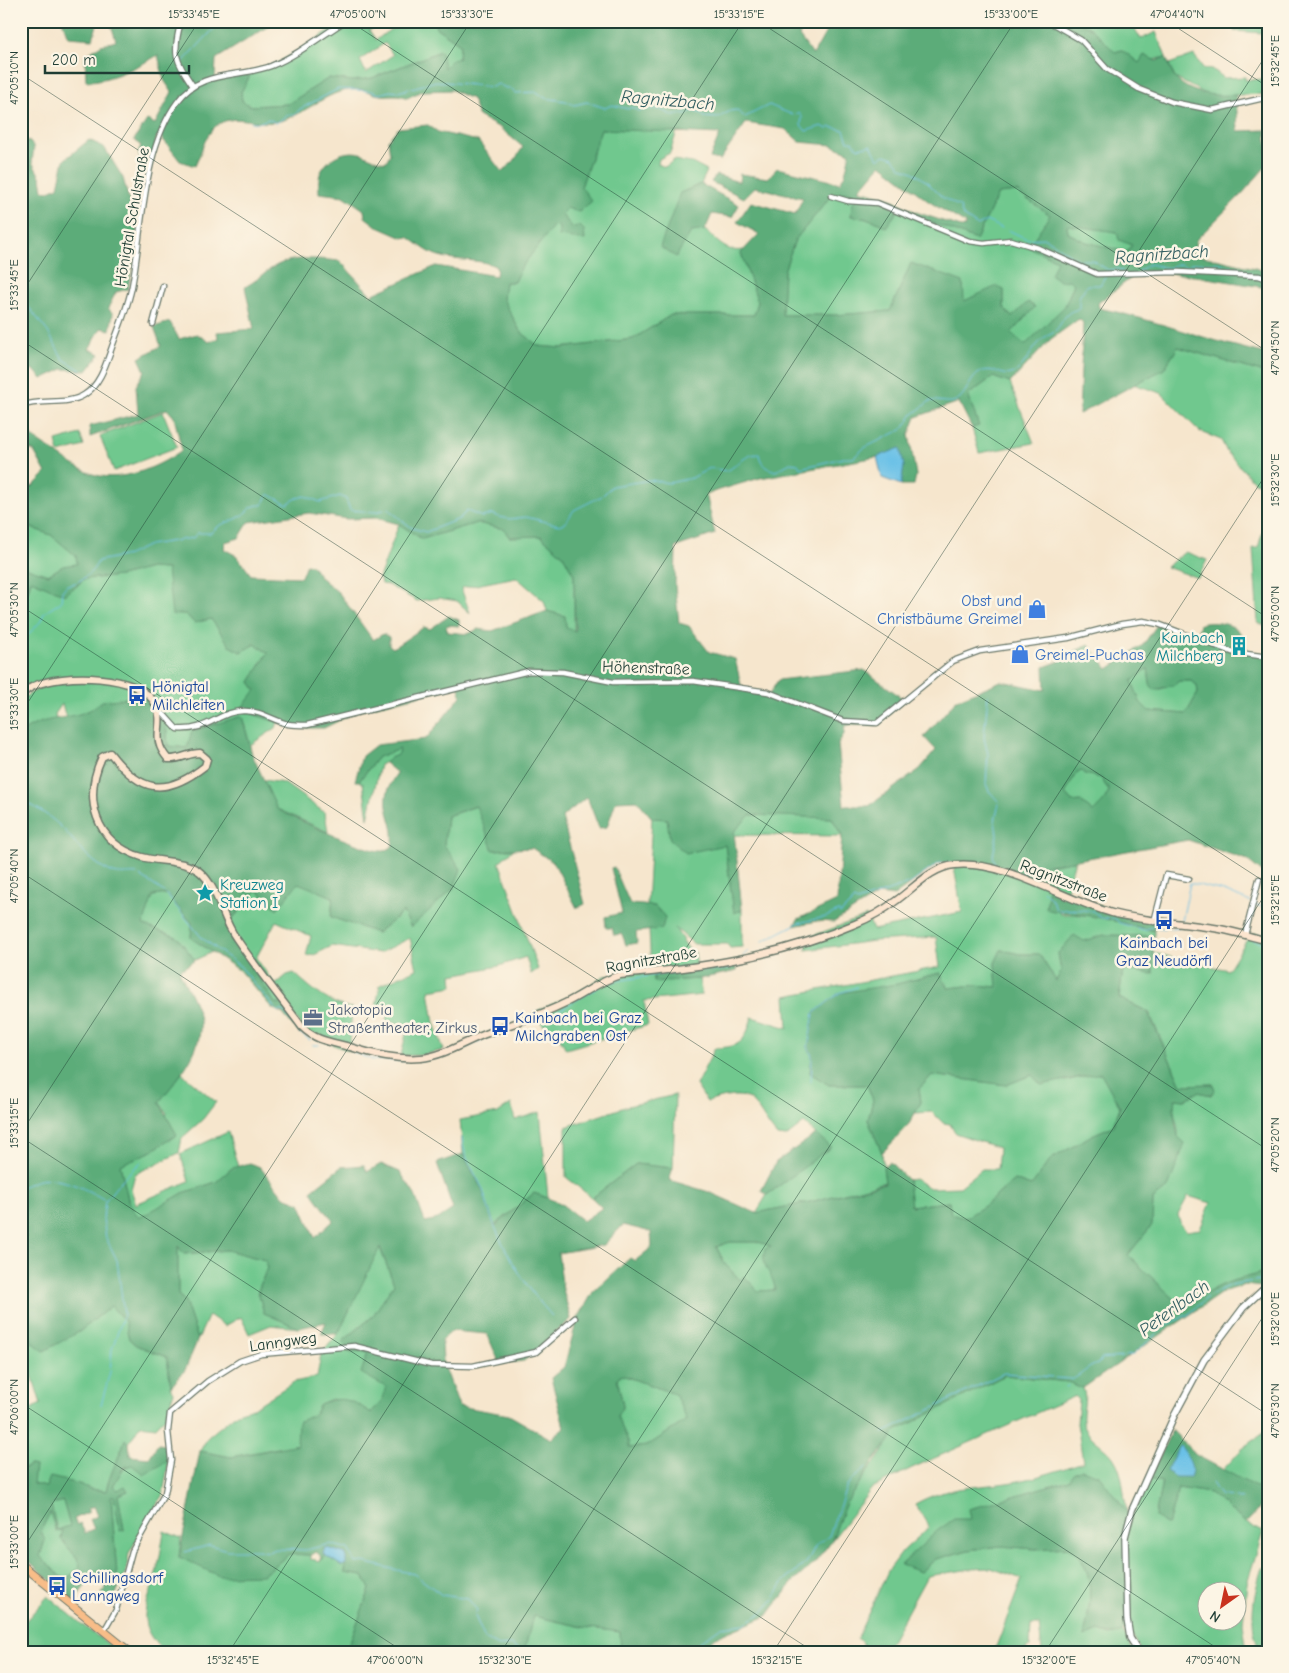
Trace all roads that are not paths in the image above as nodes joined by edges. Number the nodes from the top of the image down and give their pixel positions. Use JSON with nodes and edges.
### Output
{"nodes":[{"id":1,"x":181,"y":21,"type":"edge"},
{"id":2,"x":345,"y":21,"type":"edge"},
{"id":3,"x":1048,"y":21,"type":"edge"},
{"id":4,"x":194,"y":86,"type":"junction"},
{"id":5,"x":1268,"y":97,"type":"edge"},
{"id":6,"x":831,"y":196,"type":"dead end"},
{"id":7,"x":1268,"y":278,"type":"edge"},
{"id":8,"x":163,"y":286,"type":"dead end"},
{"id":9,"x":153,"y":324,"type":"dead end"},
{"id":10,"x":21,"y":406,"type":"edge"},
{"id":11,"x":1268,"y":657,"type":"edge"},
{"id":12,"x":21,"y":695,"type":"edge"},
{"id":13,"x":157,"y":706,"type":"junction"},
{"id":14,"x":1189,"y":879,"type":"dead end"},
{"id":15,"x":1259,"y":879,"type":"dead end"},
{"id":16,"x":1154,"y":922,"type":"junction"},
{"id":17,"x":1245,"y":935,"type":"junction"},
{"id":18,"x":1268,"y":941,"type":"edge"},
{"id":19,"x":1268,"y":1285,"type":"edge"},
{"id":20,"x":575,"y":1318,"type":"dead end"},
{"id":21,"x":21,"y":1564,"type":"edge"},
{"id":22,"x":104,"y":1631,"type":"junction"},
{"id":23,"x":130,"y":1652,"type":"edge"},
{"id":24,"x":1139,"y":1652,"type":"edge"}],
"edges":[{"from":1,"to":4,"type":"street"},
{"from":2,"to":4,"type":"street","name":"Hönigtal Schulstraße"},
{"from":3,"to":5,"type":"street"},
{"from":4,"to":10,"type":"street","name":"Hönigtal Schulstraße"},
{"from":6,"to":7,"type":"street"},
{"from":8,"to":9,"type":"street"},
{"from":11,"to":13,"type":"street","name":"Höhenstraße"},
{"from":12,"to":13,"type":"main road","name":"Höhenstraße"},
{"from":13,"to":16,"type":"main road","name":"Ragnitzstraße"},
{"from":14,"to":16,"type":"street"},
{"from":15,"to":17,"type":"street"},
{"from":16,"to":17,"type":"main road","name":"Ragnitzstraße"},
{"from":17,"to":18,"type":"main road","name":"Ragnitzstraße"},
{"from":19,"to":24,"type":"street"},
{"from":20,"to":22,"type":"street","name":"Lanngweg"},
{"from":21,"to":22,"type":"main road"},
{"from":22,"to":23,"type":"main road"}]}
